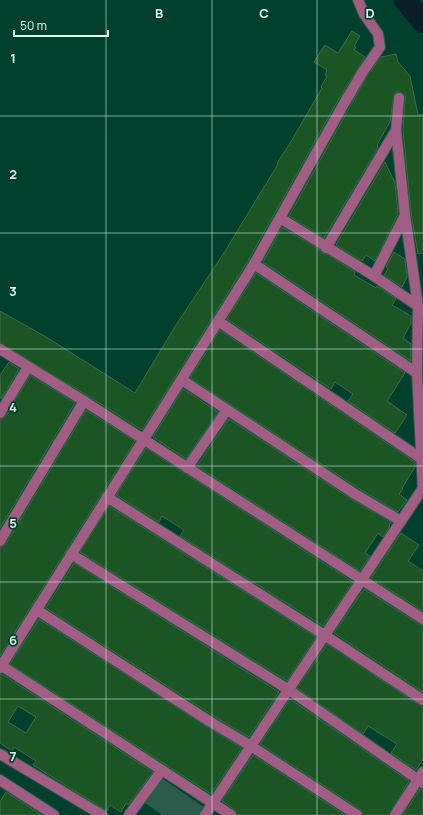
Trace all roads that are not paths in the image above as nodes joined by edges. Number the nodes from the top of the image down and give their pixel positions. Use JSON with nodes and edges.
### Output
{"nodes":[{"id":1,"x":358,"y":0,"type":"edge"},
{"id":2,"x":399,"y":98,"type":"dead end"},
{"id":3,"x":396,"y":130,"type":"junction"},
{"id":4,"x":405,"y":215,"type":"junction"},
{"id":5,"x":280,"y":218,"type":"junction"},
{"id":6,"x":326,"y":248,"type":"junction"},
{"id":7,"x":254,"y":264,"type":"junction"},
{"id":8,"x":374,"y":276,"type":"junction"},
{"id":9,"x":418,"y":306,"type":"junction"},
{"id":10,"x":218,"y":321,"type":"junction"},
{"id":11,"x":0,"y":350,"type":"edge"},
{"id":12,"x":28,"y":367,"type":"junction"},
{"id":13,"x":417,"y":373,"type":"junction"},
{"id":14,"x":182,"y":380,"type":"junction"},
{"id":15,"x":84,"y":401,"type":"junction"},
{"id":16,"x":227,"y":410,"type":"junction"},
{"id":17,"x":0,"y":413,"type":"edge"},
{"id":18,"x":143,"y":439,"type":"junction"},
{"id":19,"x":422,"y":459,"type":"junction"},
{"id":20,"x":187,"y":468,"type":"junction"},
{"id":21,"x":423,"y":489,"type":"edge"},
{"id":22,"x":107,"y":497,"type":"junction"},
{"id":23,"x":401,"y":521,"type":"junction"},
{"id":24,"x":0,"y":541,"type":"edge"},
{"id":25,"x":71,"y":554,"type":"junction"},
{"id":26,"x":362,"y":580,"type":"junction"},
{"id":27,"x":37,"y":610,"type":"junction"},
{"id":28,"x":423,"y":619,"type":"edge"},
{"id":29,"x":326,"y":636,"type":"junction"},
{"id":30,"x":1,"y":667,"type":"edge"},
{"id":31,"x":289,"y":690,"type":"junction"},
{"id":32,"x":423,"y":700,"type":"edge"},
{"id":33,"x":250,"y":746,"type":"junction"},
{"id":34,"x":0,"y":754,"type":"edge"},
{"id":35,"x":162,"y":770,"type":"junction"},
{"id":36,"x":421,"y":778,"type":"edge"},
{"id":37,"x":2,"y":785,"type":"edge"},
{"id":38,"x":213,"y":803,"type":"junction"},
{"id":39,"x":54,"y":815,"type":"edge"},
{"id":40,"x":102,"y":815,"type":"edge"},
{"id":41,"x":129,"y":815,"type":"edge"},
{"id":42,"x":205,"y":815,"type":"edge"},
{"id":43,"x":231,"y":815,"type":"edge"},
{"id":44,"x":357,"y":815,"type":"edge"},
{"id":45,"x":395,"y":815,"type":"edge"}],
"edges":[{"from":1,"to":5,"type":"street"},
{"from":2,"to":3,"type":"street"},
{"from":3,"to":4,"type":"street"},
{"from":3,"to":6,"type":"street"},
{"from":4,"to":8,"type":"street"},
{"from":4,"to":9,"type":"street"},
{"from":5,"to":6,"type":"street"},
{"from":5,"to":7,"type":"street"},
{"from":6,"to":8,"type":"street"},
{"from":7,"to":10,"type":"street"},
{"from":7,"to":13,"type":"street"},
{"from":8,"to":9,"type":"street"},
{"from":9,"to":13,"type":"street"},
{"from":10,"to":14,"type":"street"},
{"from":10,"to":19,"type":"street"},
{"from":11,"to":12,"type":"street"},
{"from":12,"to":15,"type":"street"},
{"from":12,"to":17,"type":"street"},
{"from":13,"to":19,"type":"street"},
{"from":14,"to":16,"type":"street"},
{"from":14,"to":18,"type":"street"},
{"from":15,"to":18,"type":"street"},
{"from":15,"to":24,"type":"street"},
{"from":16,"to":20,"type":"street"},
{"from":16,"to":23,"type":"street"},
{"from":18,"to":20,"type":"street"},
{"from":18,"to":22,"type":"street"},
{"from":19,"to":21,"type":"street"},
{"from":20,"to":26,"type":"street"},
{"from":21,"to":23,"type":"street"},
{"from":22,"to":25,"type":"street"},
{"from":22,"to":29,"type":"street"},
{"from":23,"to":26,"type":"street"},
{"from":25,"to":27,"type":"street"},
{"from":25,"to":31,"type":"street"},
{"from":26,"to":28,"type":"street"},
{"from":26,"to":29,"type":"street"},
{"from":27,"to":30,"type":"street"},
{"from":27,"to":33,"type":"street"},
{"from":29,"to":31,"type":"street"},
{"from":29,"to":32,"type":"street"},
{"from":30,"to":35,"type":"street"},
{"from":31,"to":33,"type":"street"},
{"from":31,"to":36,"type":"street"},
{"from":33,"to":38,"type":"street"},
{"from":33,"to":44,"type":"street"},
{"from":34,"to":40,"type":"street"},
{"from":35,"to":38,"type":"street"},
{"from":35,"to":41,"type":"street"},
{"from":36,"to":45,"type":"street"},
{"from":37,"to":39,"type":"street"},
{"from":38,"to":42,"type":"street"},
{"from":38,"to":43,"type":"street"}]}
